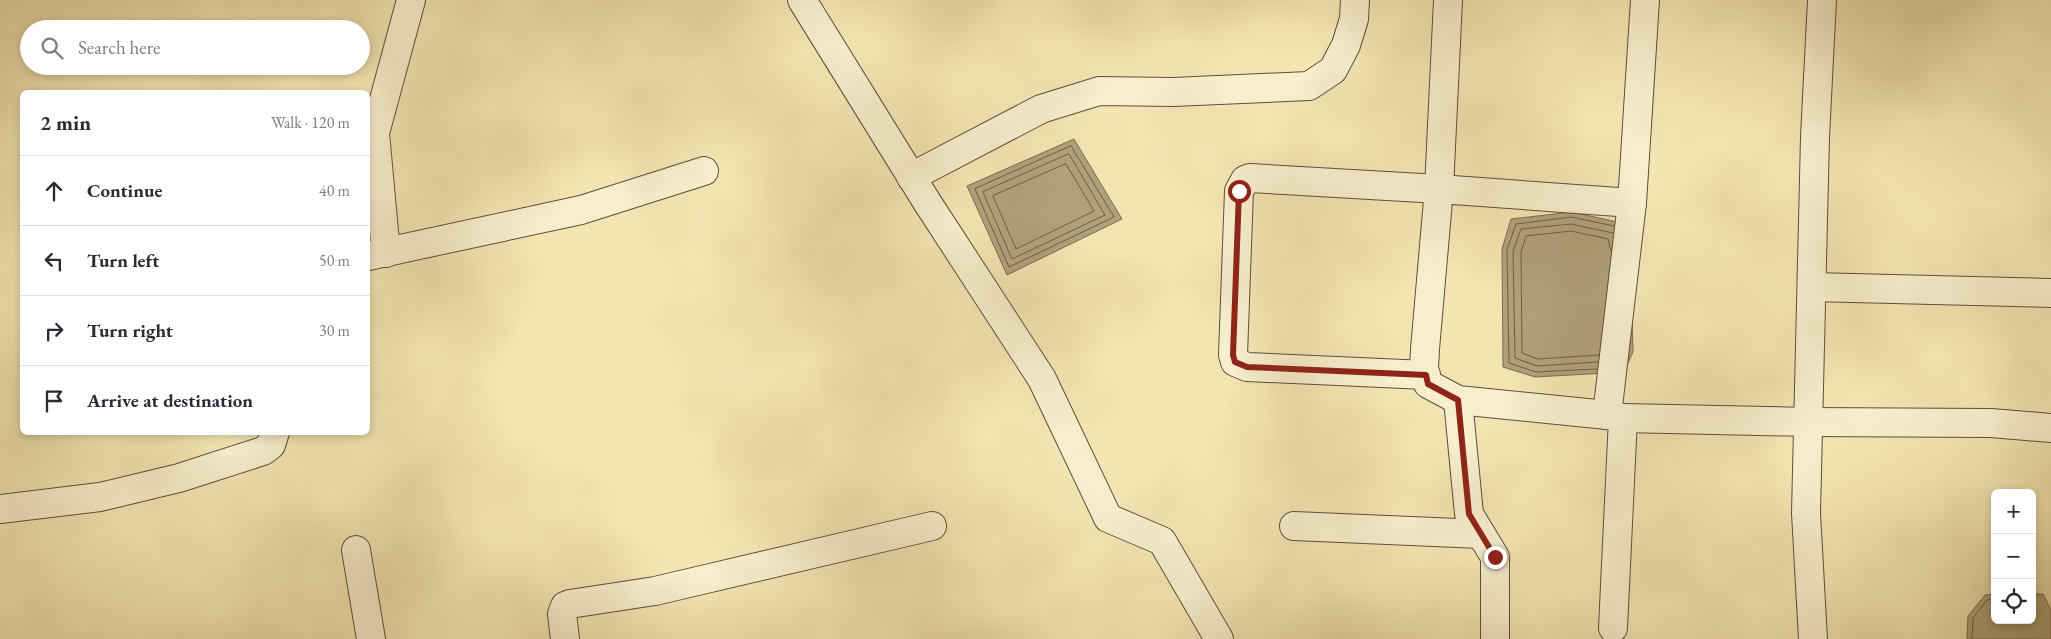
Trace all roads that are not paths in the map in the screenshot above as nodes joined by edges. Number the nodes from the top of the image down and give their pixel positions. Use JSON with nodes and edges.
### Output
{"nodes":[{"id":1,"x":411,"y":0,"type":"edge"},
{"id":2,"x":802,"y":0,"type":"edge"},
{"id":3,"x":1355,"y":0,"type":"edge"},
{"id":4,"x":1448,"y":0,"type":"edge"},
{"id":5,"x":1645,"y":0,"type":"edge"},
{"id":6,"x":1822,"y":0,"type":"edge"},
{"id":7,"x":704,"y":171,"type":"dead end"},
{"id":8,"x":911,"y":177,"type":"junction"},
{"id":9,"x":1439,"y":189,"type":"junction"},
{"id":10,"x":1632,"y":203,"type":"junction"},
{"id":11,"x":377,"y":255,"type":"edge"},
{"id":12,"x":1812,"y":287,"type":"junction"},
{"id":13,"x":2051,"y":293,"type":"edge"},
{"id":14,"x":1426,"y":375,"type":"junction"},
{"id":15,"x":1458,"y":400,"type":"junction"},
{"id":16,"x":1615,"y":416,"type":"junction"},
{"id":17,"x":1808,"y":422,"type":"junction"},
{"id":18,"x":2051,"y":428,"type":"edge"},
{"id":19,"x":274,"y":435,"type":"edge"},
{"id":20,"x":0,"y":509,"type":"edge"},
{"id":21,"x":932,"y":526,"type":"dead end"},
{"id":22,"x":1294,"y":526,"type":"dead end"},
{"id":23,"x":1482,"y":534,"type":"junction"},
{"id":24,"x":356,"y":550,"type":"dead end"},
{"id":25,"x":1613,"y":628,"type":"dead end"},
{"id":26,"x":371,"y":639,"type":"edge"},
{"id":27,"x":565,"y":639,"type":"edge"},
{"id":28,"x":1218,"y":639,"type":"edge"},
{"id":29,"x":1495,"y":639,"type":"edge"},
{"id":30,"x":1813,"y":639,"type":"edge"}],
"edges":[{"from":1,"to":11,"type":"street"},
{"from":2,"to":8,"type":"street"},
{"from":3,"to":8,"type":"street"},
{"from":4,"to":9,"type":"street"},
{"from":5,"to":10,"type":"street"},
{"from":6,"to":12,"type":"street"},
{"from":7,"to":11,"type":"street"},
{"from":8,"to":28,"type":"street"},
{"from":9,"to":10,"type":"street"},
{"from":9,"to":14,"type":"street"},
{"from":9,"to":14,"type":"street"},
{"from":10,"to":16,"type":"street"},
{"from":12,"to":13,"type":"street"},
{"from":12,"to":17,"type":"street"},
{"from":14,"to":15,"type":"street"},
{"from":15,"to":16,"type":"street"},
{"from":15,"to":23,"type":"street"},
{"from":16,"to":17,"type":"street"},
{"from":16,"to":25,"type":"street"},
{"from":17,"to":18,"type":"street"},
{"from":17,"to":30,"type":"street"},
{"from":19,"to":20,"type":"street"},
{"from":21,"to":27,"type":"street"},
{"from":22,"to":23,"type":"street"},
{"from":23,"to":29,"type":"street"},
{"from":24,"to":26,"type":"street"}]}
